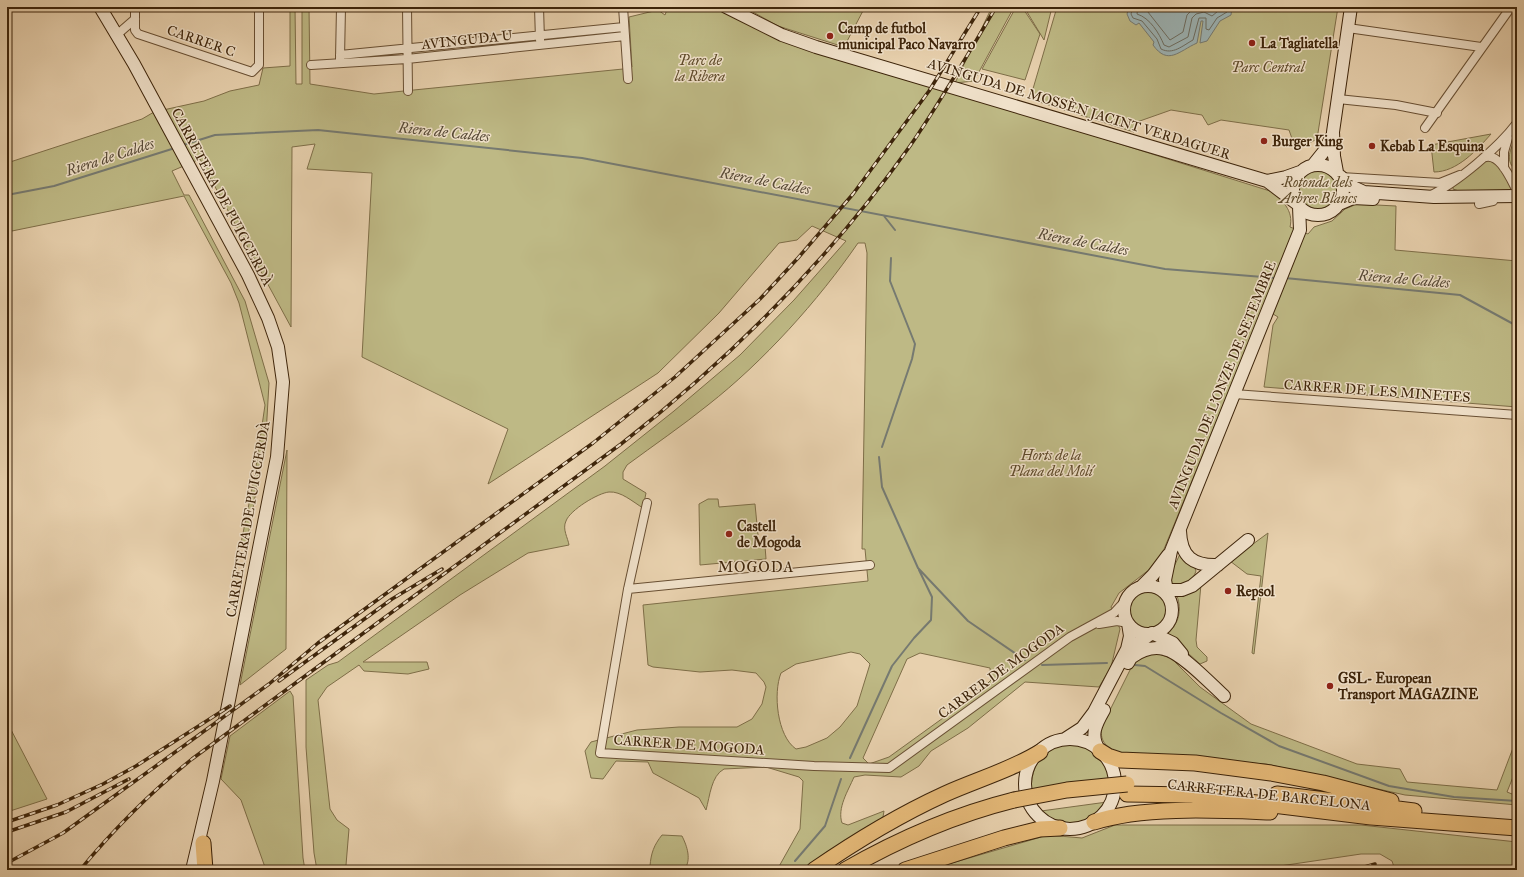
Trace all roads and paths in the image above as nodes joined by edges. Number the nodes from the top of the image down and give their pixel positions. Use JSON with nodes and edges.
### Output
{"nodes":[{"id":1,"x":100,"y":7,"type":"edge"},
{"id":2,"x":107,"y":7,"type":"edge"},
{"id":3,"x":135,"y":7,"type":"edge"},
{"id":4,"x":259,"y":7,"type":"edge"},
{"id":5,"x":340,"y":7,"type":"edge"},
{"id":6,"x":407,"y":7,"type":"edge"},
{"id":7,"x":539,"y":7,"type":"edge"},
{"id":8,"x":623,"y":7,"type":"edge"},
{"id":9,"x":726,"y":7,"type":"edge"},
{"id":10,"x":1352,"y":7,"type":"edge"},
{"id":11,"x":1511,"y":7,"type":"edge"},
{"id":12,"x":135,"y":19,"type":"junction"},
{"id":13,"x":624,"y":27,"type":"junction"},
{"id":14,"x":1348,"y":28,"type":"junction"},
{"id":15,"x":120,"y":32,"type":"junction"},
{"id":16,"x":539,"y":36,"type":"junction"},
{"id":17,"x":625,"y":36,"type":"junction"},
{"id":18,"x":540,"y":45,"type":"junction"},
{"id":19,"x":1481,"y":47,"type":"junction"},
{"id":20,"x":407,"y":50,"type":"junction"},
{"id":21,"x":340,"y":55,"type":"junction"},
{"id":22,"x":407,"y":59,"type":"junction"},
{"id":23,"x":134,"y":64,"type":"junction"},
{"id":24,"x":340,"y":64,"type":"junction"},
{"id":25,"x":311,"y":65,"type":"dead end"},
{"id":26,"x":628,"y":79,"type":"dead end"},
{"id":27,"x":408,"y":91,"type":"dead end"},
{"id":28,"x":1338,"y":99,"type":"junction"},
{"id":29,"x":1437,"y":113,"type":"junction"},
{"id":30,"x":1515,"y":126,"type":"edge"},
{"id":31,"x":1425,"y":128,"type":"dead end"},
{"id":32,"x":1333,"y":132,"type":"junction"},
{"id":33,"x":1483,"y":159,"type":"junction"},
{"id":34,"x":1313,"y":165,"type":"junction"},
{"id":35,"x":1505,"y":170,"type":"junction"},
{"id":36,"x":1300,"y":172,"type":"junction"},
{"id":37,"x":1338,"y":174,"type":"junction"},
{"id":38,"x":1460,"y":176,"type":"junction"},
{"id":39,"x":1516,"y":180,"type":"edge"},
{"id":40,"x":1267,"y":181,"type":"junction"},
{"id":41,"x":1431,"y":196,"type":"junction"},
{"id":42,"x":1517,"y":196,"type":"edge"},
{"id":43,"x":1339,"y":204,"type":"junction"},
{"id":44,"x":1461,"y":204,"type":"junction"},
{"id":45,"x":1298,"y":205,"type":"junction"},
{"id":46,"x":1319,"y":215,"type":"junction"},
{"id":47,"x":1300,"y":230,"type":"junction"},
{"id":48,"x":1234,"y":394,"type":"junction"},
{"id":49,"x":1517,"y":415,"type":"edge"},
{"id":50,"x":647,"y":503,"type":"dead end"},
{"id":51,"x":1180,"y":527,"type":"junction"},
{"id":52,"x":1248,"y":540,"type":"dead end"},
{"id":53,"x":1171,"y":551,"type":"junction"},
{"id":54,"x":870,"y":565,"type":"dead end"},
{"id":55,"x":1218,"y":565,"type":"junction"},
{"id":56,"x":1141,"y":587,"type":"junction"},
{"id":57,"x":628,"y":589,"type":"junction"},
{"id":58,"x":1167,"y":593,"type":"junction"},
{"id":59,"x":1127,"y":599,"type":"junction"},
{"id":60,"x":1128,"y":623,"type":"junction"},
{"id":61,"x":1093,"y":626,"type":"junction"},
{"id":62,"x":1152,"y":633,"type":"junction"},
{"id":63,"x":1130,"y":659,"type":"junction"},
{"id":64,"x":1190,"y":664,"type":"junction"},
{"id":65,"x":1224,"y":696,"type":"dead end"},
{"id":66,"x":1065,"y":739,"type":"junction"},
{"id":67,"x":1100,"y":751,"type":"junction"},
{"id":68,"x":1040,"y":752,"type":"junction"},
{"id":69,"x":1127,"y":789,"type":"junction"},
{"id":70,"x":1016,"y":804,"type":"junction"},
{"id":71,"x":1420,"y":812,"type":"junction"},
{"id":72,"x":1335,"y":813,"type":"junction"},
{"id":73,"x":1517,"y":818,"type":"edge"},
{"id":74,"x":205,"y":820,"type":"junction"},
{"id":75,"x":1094,"y":822,"type":"junction"},
{"id":76,"x":1452,"y":823,"type":"junction"},
{"id":77,"x":1060,"y":828,"type":"junction"},
{"id":78,"x":1517,"y":828,"type":"edge"},
{"id":79,"x":1517,"y":834,"type":"edge"},
{"id":80,"x":203,"y":843,"type":"junction"},
{"id":81,"x":192,"y":870,"type":"edge"},
{"id":82,"x":198,"y":870,"type":"edge"},
{"id":83,"x":205,"y":870,"type":"edge"},
{"id":84,"x":814,"y":870,"type":"edge"},
{"id":85,"x":845,"y":870,"type":"edge"},
{"id":86,"x":866,"y":870,"type":"edge"},
{"id":87,"x":905,"y":870,"type":"edge"}],
"edges":[{"from":1,"to":23,"type":"main road","name":"CARRETERA DE PUIGCERDÀ"},
{"from":2,"to":15,"type":"main road","name":"CARRETERA DE PUIGCERDÀ"},
{"from":3,"to":12,"type":"street"},
{"from":4,"to":12,"type":"street","name":"CARRER C"},
{"from":5,"to":21,"type":"street"},
{"from":6,"to":20,"type":"street"},
{"from":7,"to":16,"type":"street"},
{"from":8,"to":13,"type":"street"},
{"from":9,"to":40,"type":"main road","name":"AVINGUDA DE MOSSÈN JACINT VERDAGUER"},
{"from":10,"to":14,"type":"main road"},
{"from":11,"to":19,"type":"street"},
{"from":12,"to":15,"type":"street"},
{"from":13,"to":16,"type":"street","name":"AVINGUDA U"},
{"from":13,"to":17,"type":"street"},
{"from":14,"to":19,"type":"street"},
{"from":14,"to":28,"type":"main road"},
{"from":15,"to":23,"type":"main road","name":"CARRETERA DE PUIGCERDÀ"},
{"from":16,"to":18,"type":"street"},
{"from":16,"to":20,"type":"street","name":"AVINGUDA U"},
{"from":17,"to":18,"type":"street","name":"AVINGUDA U"},
{"from":17,"to":26,"type":"street"},
{"from":18,"to":22,"type":"street","name":"AVINGUDA U"},
{"from":19,"to":29,"type":"street"},
{"from":20,"to":21,"type":"street","name":"AVINGUDA U"},
{"from":20,"to":22,"type":"street"},
{"from":21,"to":24,"type":"street"},
{"from":22,"to":24,"type":"street","name":"AVINGUDA U"},
{"from":22,"to":27,"type":"street"},
{"from":23,"to":74,"type":"main road","name":"CARRETERA DE PUIGCERDÀ"},
{"from":24,"to":25,"type":"street","name":"AVINGUDA U"},
{"from":28,"to":29,"type":"street"},
{"from":28,"to":32,"type":"main road"},
{"from":29,"to":31,"type":"street"},
{"from":30,"to":33,"type":"street"},
{"from":30,"to":35,"type":"street"},
{"from":32,"to":34,"type":"main road"},
{"from":32,"to":37,"type":"main road"},
{"from":33,"to":35,"type":"street"},
{"from":33,"to":38,"type":"street"},
{"from":34,"to":36,"type":"main road"},
{"from":34,"to":37,"type":"main road"},
{"from":35,"to":39,"type":"street"},
{"from":35,"to":42,"type":"street"},
{"from":36,"to":40,"type":"main road"},
{"from":36,"to":45,"type":"main road"},
{"from":37,"to":38,"type":"street"},
{"from":37,"to":41,"type":"main road"},
{"from":37,"to":43,"type":"main road"},
{"from":38,"to":41,"type":"street"},
{"from":40,"to":45,"type":"main road","name":"AVINGUDA DE MOSSÈN JACINT VERDAGUER"},
{"from":41,"to":42,"type":"main road"},
{"from":41,"to":44,"type":"street"},
{"from":42,"to":44,"type":"main road"},
{"from":43,"to":44,"type":"main road"},
{"from":43,"to":46,"type":"main road"},
{"from":45,"to":46,"type":"main road"},
{"from":45,"to":47,"type":"main road","name":"AVINGUDA DE L'ONZE DE SETEMBRE"},
{"from":46,"to":47,"type":"main road","name":"AVINGUDA DE L'ONZE DE SETEMBRE"},
{"from":47,"to":48,"type":"main road","name":"AVINGUDA DE L'ONZE DE SETEMBRE"},
{"from":48,"to":49,"type":"street","name":"CARRER DE LES MINETES"},
{"from":48,"to":51,"type":"main road","name":"AVINGUDA DE L'ONZE DE SETEMBRE"},
{"from":50,"to":57,"type":"street"},
{"from":51,"to":53,"type":"main road","name":"AVINGUDA DE L'ONZE DE SETEMBRE"},
{"from":51,"to":55,"type":"main road"},
{"from":52,"to":55,"type":"main road"},
{"from":53,"to":56,"type":"main road","name":"AVINGUDA DE L'ONZE DE SETEMBRE"},
{"from":53,"to":58,"type":"main road","name":"AVINGUDA DE L'ONZE DE SETEMBRE"},
{"from":54,"to":57,"type":"street"},
{"from":55,"to":58,"type":"main road"},
{"from":56,"to":58,"type":"main road"},
{"from":56,"to":59,"type":"main road"},
{"from":57,"to":61,"type":"street","name":"CARRER DE MOGODA"},
{"from":58,"to":62,"type":"main road"},
{"from":59,"to":60,"type":"main road"},
{"from":59,"to":61,"type":"street","name":"CARRER DE MOGODA"},
{"from":60,"to":61,"type":"street","name":"CARRER DE MOGODA"},
{"from":60,"to":62,"type":"main road"},
{"from":60,"to":66,"type":"main road"},
{"from":62,"to":63,"type":"main road"},
{"from":62,"to":64,"type":"main road"},
{"from":63,"to":64,"type":"main road"},
{"from":63,"to":67,"type":"main road"},
{"from":64,"to":65,"type":"main road"},
{"from":66,"to":67,"type":"main road"},
{"from":66,"to":68,"type":"main road"},
{"from":67,"to":71,"type":"highway"},
{"from":67,"to":75,"type":"main road"},
{"from":68,"to":77,"type":"main road"},
{"from":68,"to":84,"type":"highway"},
{"from":69,"to":70,"type":"highway","name":"CARRETERA DE BARCELONA","bridge":true},
{"from":69,"to":71,"type":"highway","name":"CARRETERA DE BARCELONA"},
{"from":69,"to":72,"type":"highway","name":"CARRETERA DE BARCELONA"},
{"from":70,"to":85,"type":"highway","name":"CARRETERA DE BARCELONA"},
{"from":70,"to":86,"type":"highway","name":"CARRETERA DE BARCELONA"},
{"from":71,"to":73,"type":"highway","name":"CARRETERA DE BARCELONA"},
{"from":72,"to":75,"type":"highway"},
{"from":72,"to":76,"type":"highway","name":"CARRETERA DE BARCELONA"},
{"from":74,"to":80,"type":"main road"},
{"from":74,"to":81,"type":"main road"},
{"from":75,"to":77,"type":"main road"},
{"from":76,"to":78,"type":"highway","name":"CARRETERA DE BARCELONA"},
{"from":76,"to":79,"type":"highway"},
{"from":77,"to":87,"type":"highway"},
{"from":80,"to":82,"type":"main road"},
{"from":80,"to":83,"type":"highway"}]}
